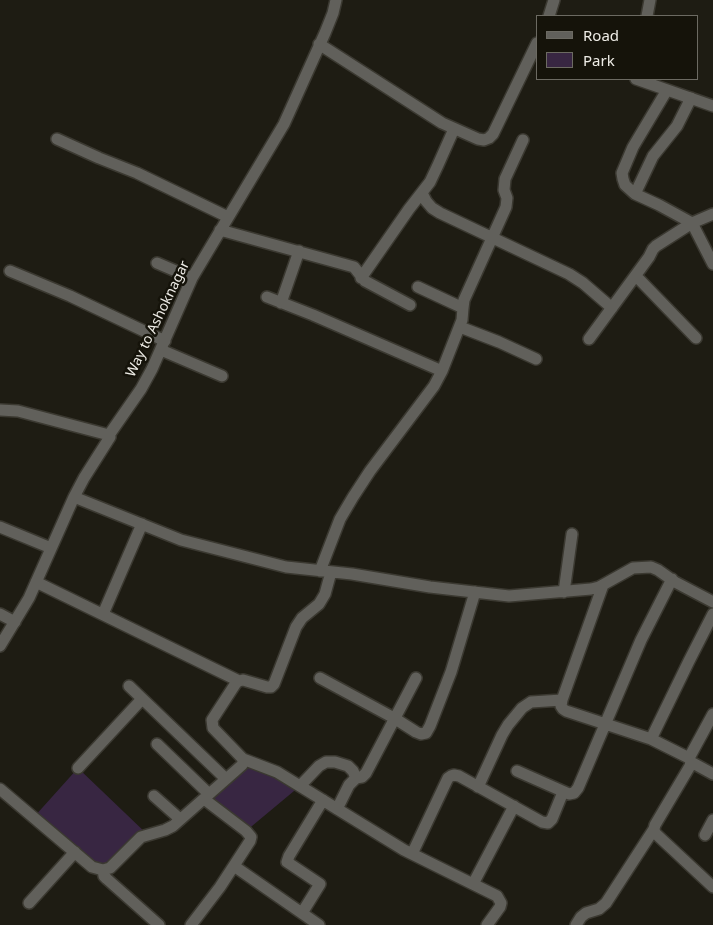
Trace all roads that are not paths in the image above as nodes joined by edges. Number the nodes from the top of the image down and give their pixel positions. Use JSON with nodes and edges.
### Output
{"nodes":[{"id":1,"x":336,"y":0,"type":"edge"},
{"id":2,"x":554,"y":0,"type":"edge"},
{"id":3,"x":650,"y":0,"type":"edge"},
{"id":4,"x":548,"y":15,"type":"edge"},
{"id":5,"x":647,"y":15,"type":"edge"},
{"id":6,"x":319,"y":44,"type":"junction"},
{"id":7,"x":536,"y":45,"type":"edge"},
{"id":8,"x":639,"y":80,"type":"edge"},
{"id":9,"x":667,"y":90,"type":"junction"},
{"id":10,"x":691,"y":98,"type":"junction"},
{"id":11,"x":713,"y":106,"type":"edge"},
{"id":12,"x":454,"y":129,"type":"junction"},
{"id":13,"x":57,"y":139,"type":"dead end"},
{"id":14,"x":523,"y":140,"type":"dead end"},
{"id":15,"x":422,"y":193,"type":"junction"},
{"id":16,"x":635,"y":194,"type":"junction"},
{"id":17,"x":713,"y":214,"type":"edge"},
{"id":18,"x":228,"y":217,"type":"junction"},
{"id":19,"x":692,"y":223,"type":"junction"},
{"id":20,"x":220,"y":230,"type":"junction"},
{"id":21,"x":492,"y":237,"type":"junction"},
{"id":22,"x":299,"y":251,"type":"junction"},
{"id":23,"x":158,"y":263,"type":"dead end"},
{"id":24,"x":713,"y":264,"type":"edge"},
{"id":25,"x":10,"y":270,"type":"dead end"},
{"id":26,"x":636,"y":276,"type":"junction"},
{"id":27,"x":192,"y":278,"type":"junction"},
{"id":28,"x":361,"y":278,"type":"junction"},
{"id":29,"x":418,"y":287,"type":"dead end"},
{"id":30,"x":267,"y":297,"type":"dead end"},
{"id":31,"x":281,"y":302,"type":"junction"},
{"id":32,"x":410,"y":305,"type":"dead end"},
{"id":33,"x":463,"y":308,"type":"junction"},
{"id":34,"x":612,"y":308,"type":"junction"},
{"id":35,"x":460,"y":327,"type":"junction"},
{"id":36,"x":696,"y":338,"type":"dead end"},
{"id":37,"x":589,"y":339,"type":"dead end"},
{"id":38,"x":163,"y":346,"type":"junction"},
{"id":39,"x":536,"y":359,"type":"dead end"},
{"id":40,"x":442,"y":371,"type":"junction"},
{"id":41,"x":222,"y":376,"type":"dead end"},
{"id":42,"x":0,"y":410,"type":"edge"},
{"id":43,"x":109,"y":435,"type":"junction"},
{"id":44,"x":74,"y":497,"type":"junction"},
{"id":45,"x":142,"y":524,"type":"junction"},
{"id":46,"x":0,"y":527,"type":"edge"},
{"id":47,"x":572,"y":534,"type":"dead end"},
{"id":48,"x":51,"y":548,"type":"junction"},
{"id":49,"x":325,"y":571,"type":"junction"},
{"id":50,"x":672,"y":579,"type":"junction"},
{"id":51,"x":36,"y":582,"type":"junction"},
{"id":52,"x":603,"y":585,"type":"junction"},
{"id":53,"x":475,"y":592,"type":"junction"},
{"id":54,"x":564,"y":592,"type":"junction"},
{"id":55,"x":713,"y":602,"type":"edge"},
{"id":56,"x":0,"y":614,"type":"edge"},
{"id":57,"x":103,"y":614,"type":"junction"},
{"id":58,"x":713,"y":614,"type":"edge"},
{"id":59,"x":15,"y":622,"type":"junction"},
{"id":60,"x":0,"y":646,"type":"edge"},
{"id":61,"x":320,"y":678,"type":"dead end"},
{"id":62,"x":416,"y":678,"type":"dead end"},
{"id":63,"x":239,"y":681,"type":"junction"},
{"id":64,"x":129,"y":686,"type":"dead end"},
{"id":65,"x":142,"y":699,"type":"junction"},
{"id":66,"x":562,"y":700,"type":"junction"},
{"id":67,"x":713,"y":714,"type":"edge"},
{"id":68,"x":394,"y":718,"type":"junction"},
{"id":69,"x":604,"y":724,"type":"junction"},
{"id":70,"x":650,"y":739,"type":"junction"},
{"id":71,"x":157,"y":744,"type":"dead end"},
{"id":72,"x":243,"y":759,"type":"junction"},
{"id":73,"x":690,"y":760,"type":"junction"},
{"id":74,"x":78,"y":768,"type":"dead end"},
{"id":75,"x":517,"y":771,"type":"dead end"},
{"id":76,"x":713,"y":774,"type":"edge"},
{"id":77,"x":356,"y":778,"type":"junction"},
{"id":78,"x":226,"y":779,"type":"junction"},
{"id":79,"x":300,"y":786,"type":"junction"},
{"id":80,"x":478,"y":787,"type":"junction"},
{"id":81,"x":0,"y":789,"type":"edge"},
{"id":82,"x":563,"y":792,"type":"junction"},
{"id":83,"x":154,"y":796,"type":"dead end"},
{"id":84,"x":206,"y":797,"type":"junction"},
{"id":85,"x":323,"y":800,"type":"junction"},
{"id":86,"x":514,"y":806,"type":"junction"},
{"id":87,"x":337,"y":809,"type":"junction"},
{"id":88,"x":180,"y":819,"type":"junction"},
{"id":89,"x":713,"y":820,"type":"edge"},
{"id":90,"x":654,"y":829,"type":"junction"},
{"id":91,"x":705,"y":835,"type":"dead end"},
{"id":92,"x":75,"y":852,"type":"junction"},
{"id":93,"x":412,"y":854,"type":"junction"},
{"id":94,"x":234,"y":866,"type":"junction"},
{"id":95,"x":103,"y":870,"type":"junction"},
{"id":96,"x":473,"y":884,"type":"junction"},
{"id":97,"x":713,"y":887,"type":"edge"},
{"id":98,"x":29,"y":902,"type":"dead end"},
{"id":99,"x":302,"y":913,"type":"junction"},
{"id":100,"x":159,"y":925,"type":"edge"},
{"id":101,"x":192,"y":925,"type":"edge"},
{"id":102,"x":319,"y":925,"type":"edge"},
{"id":103,"x":487,"y":925,"type":"edge"},
{"id":104,"x":576,"y":925,"type":"edge"}],
"edges":[{"from":1,"to":6,"type":"street","name":"Way to Ashoknagar"},
{"from":2,"to":4,"type":"street"},
{"from":3,"to":5,"type":"street"},
{"from":6,"to":12,"type":"street"},
{"from":6,"to":18,"type":"street","name":"Way to Ashoknagar"},
{"from":7,"to":12,"type":"street"},
{"from":8,"to":9,"type":"street"},
{"from":9,"to":10,"type":"street"},
{"from":9,"to":16,"type":"street"},
{"from":10,"to":11,"type":"street"},
{"from":10,"to":16,"type":"street"},
{"from":12,"to":15,"type":"street"},
{"from":13,"to":18,"type":"street"},
{"from":14,"to":21,"type":"street"},
{"from":15,"to":21,"type":"street"},
{"from":15,"to":28,"type":"street"},
{"from":16,"to":19,"type":"street"},
{"from":17,"to":19,"type":"street"},
{"from":18,"to":20,"type":"street","name":"Way to Ashoknagar"},
{"from":19,"to":24,"type":"street"},
{"from":19,"to":26,"type":"street"},
{"from":20,"to":22,"type":"street"},
{"from":20,"to":27,"type":"street","name":"Way to Ashoknagar"},
{"from":21,"to":33,"type":"street"},
{"from":21,"to":34,"type":"street"},
{"from":22,"to":28,"type":"street"},
{"from":22,"to":31,"type":"street"},
{"from":23,"to":27,"type":"street"},
{"from":25,"to":38,"type":"street"},
{"from":26,"to":34,"type":"street"},
{"from":26,"to":36,"type":"street"},
{"from":27,"to":38,"type":"street","name":"Way to Ashoknagar"},
{"from":28,"to":32,"type":"street"},
{"from":29,"to":33,"type":"street"},
{"from":30,"to":31,"type":"street"},
{"from":31,"to":40,"type":"street"},
{"from":33,"to":35,"type":"street"},
{"from":34,"to":37,"type":"street"},
{"from":35,"to":39,"type":"street"},
{"from":35,"to":40,"type":"street"},
{"from":38,"to":41,"type":"street"},
{"from":38,"to":43,"type":"street","name":"Way to Ashoknagar"},
{"from":40,"to":49,"type":"street"},
{"from":42,"to":43,"type":"street"},
{"from":43,"to":44,"type":"street","name":"Way to Ashoknagar"},
{"from":44,"to":45,"type":"street"},
{"from":44,"to":48,"type":"street","name":"Way to Ashoknagar"},
{"from":45,"to":49,"type":"street"},
{"from":45,"to":57,"type":"street"},
{"from":46,"to":48,"type":"street"},
{"from":47,"to":54,"type":"street"},
{"from":48,"to":51,"type":"street","name":"Way to Ashoknagar"},
{"from":49,"to":53,"type":"street"},
{"from":49,"to":63,"type":"street"},
{"from":50,"to":52,"type":"street"},
{"from":50,"to":55,"type":"street"},
{"from":50,"to":69,"type":"street"},
{"from":51,"to":57,"type":"street"},
{"from":51,"to":59,"type":"street","name":"Way to Ashoknagar"},
{"from":52,"to":54,"type":"street"},
{"from":52,"to":66,"type":"street"},
{"from":53,"to":54,"type":"street"},
{"from":53,"to":68,"type":"street"},
{"from":56,"to":59,"type":"street"},
{"from":57,"to":63,"type":"street"},
{"from":58,"to":70,"type":"street"},
{"from":59,"to":60,"type":"street","name":"Way to Ashoknagar"},
{"from":61,"to":68,"type":"street"},
{"from":62,"to":68,"type":"street"},
{"from":63,"to":72,"type":"street"},
{"from":64,"to":65,"type":"street"},
{"from":65,"to":74,"type":"street"},
{"from":65,"to":78,"type":"street"},
{"from":66,"to":69,"type":"street"},
{"from":66,"to":80,"type":"street"},
{"from":67,"to":73,"type":"street"},
{"from":68,"to":77,"type":"street"},
{"from":69,"to":70,"type":"street"},
{"from":69,"to":82,"type":"street"},
{"from":70,"to":73,"type":"street"},
{"from":71,"to":84,"type":"street"},
{"from":72,"to":78,"type":"street"},
{"from":72,"to":79,"type":"street"},
{"from":73,"to":76,"type":"street"},
{"from":73,"to":90,"type":"street"},
{"from":75,"to":82,"type":"street"},
{"from":77,"to":79,"type":"street"},
{"from":77,"to":87,"type":"street"},
{"from":78,"to":84,"type":"street"},
{"from":79,"to":85,"type":"street"},
{"from":80,"to":86,"type":"street"},
{"from":80,"to":93,"type":"street"},
{"from":81,"to":92,"type":"street"},
{"from":82,"to":86,"type":"street"},
{"from":83,"to":88,"type":"street"},
{"from":84,"to":88,"type":"street"},
{"from":84,"to":94,"type":"street"},
{"from":85,"to":87,"type":"street"},
{"from":85,"to":99,"type":"street"},
{"from":86,"to":96,"type":"street"},
{"from":87,"to":93,"type":"street"},
{"from":88,"to":95,"type":"street"},
{"from":89,"to":91,"type":"street"},
{"from":90,"to":97,"type":"street"},
{"from":90,"to":104,"type":"street"},
{"from":92,"to":95,"type":"street"},
{"from":92,"to":98,"type":"street"},
{"from":93,"to":96,"type":"street"},
{"from":94,"to":99,"type":"street"},
{"from":94,"to":101,"type":"street"},
{"from":95,"to":100,"type":"street"},
{"from":96,"to":103,"type":"street"},
{"from":99,"to":102,"type":"street"}]}
